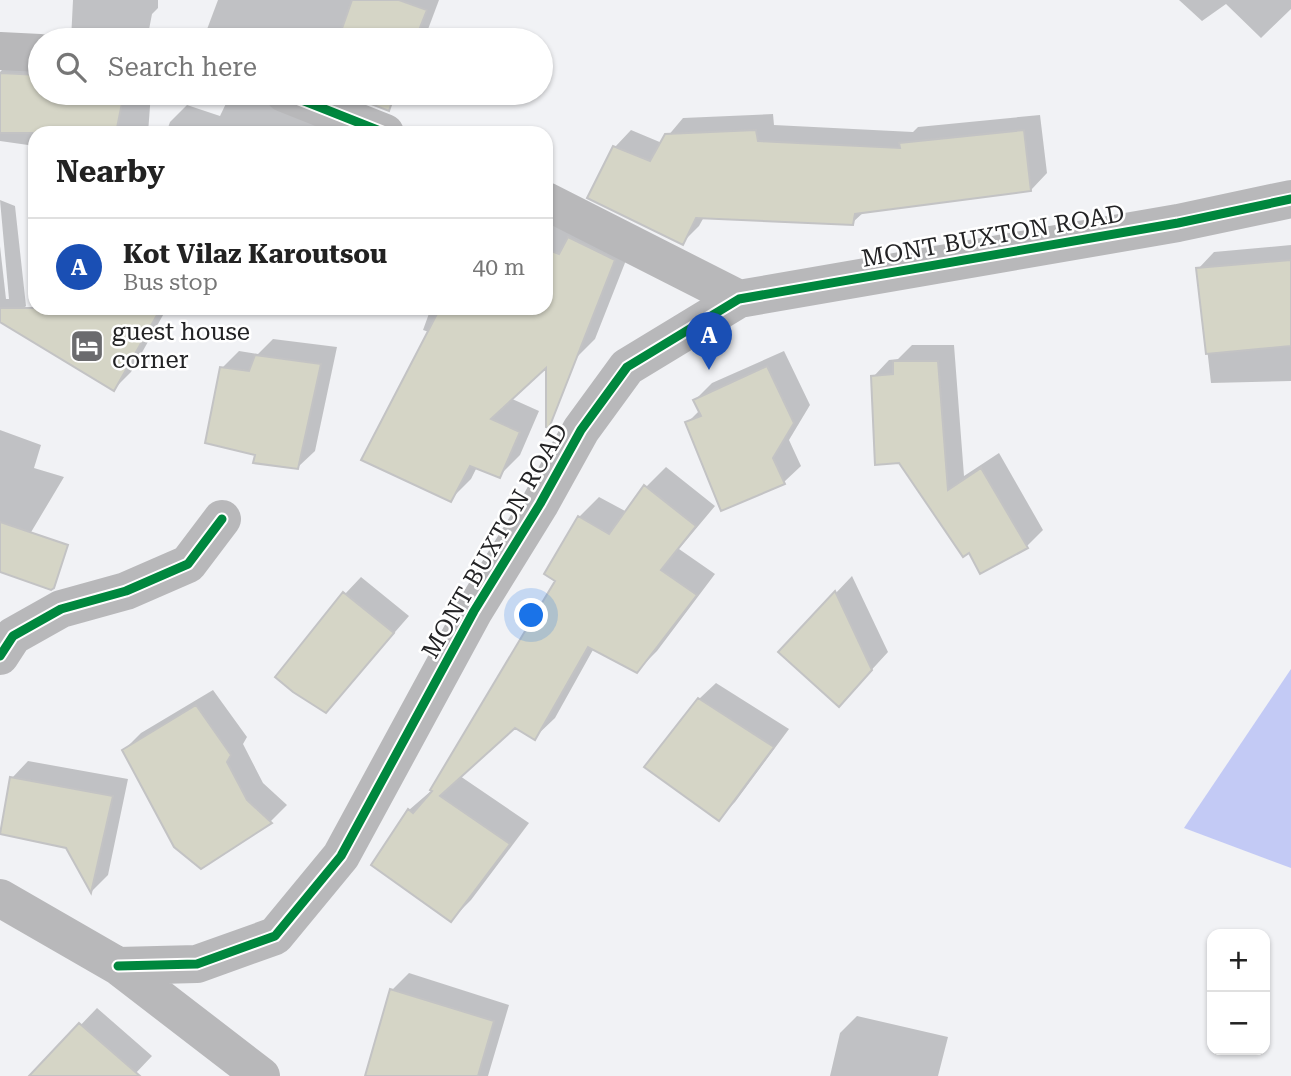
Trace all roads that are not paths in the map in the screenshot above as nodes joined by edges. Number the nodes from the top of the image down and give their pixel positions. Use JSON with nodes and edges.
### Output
{"nodes":[{"id":1,"x":0,"y":51,"type":"edge"},
{"id":2,"x":28,"y":52,"type":"edge"},
{"id":3,"x":314,"y":105,"type":"edge"},
{"id":4,"x":367,"y":126,"type":"edge"},
{"id":5,"x":1291,"y":199,"type":"edge"},
{"id":6,"x":553,"y":205,"type":"edge"},
{"id":7,"x":739,"y":299,"type":"junction"},
{"id":8,"x":222,"y":519,"type":"dead end"},
{"id":9,"x":0,"y":656,"type":"edge"},
{"id":10,"x":0,"y":898,"type":"edge"},
{"id":11,"x":118,"y":966,"type":"junction"},
{"id":12,"x":261,"y":1076,"type":"edge"}],
"edges":[{"from":1,"to":2,"type":"street"},
{"from":3,"to":4,"type":"street"},
{"from":5,"to":7,"type":"street","name":"MONT BUXTON ROAD"},
{"from":6,"to":7,"type":"street"},
{"from":7,"to":11,"type":"street","name":"MONT BUXTON ROAD"},
{"from":8,"to":9,"type":"street"},
{"from":10,"to":11,"type":"street"},
{"from":11,"to":12,"type":"street"}]}
